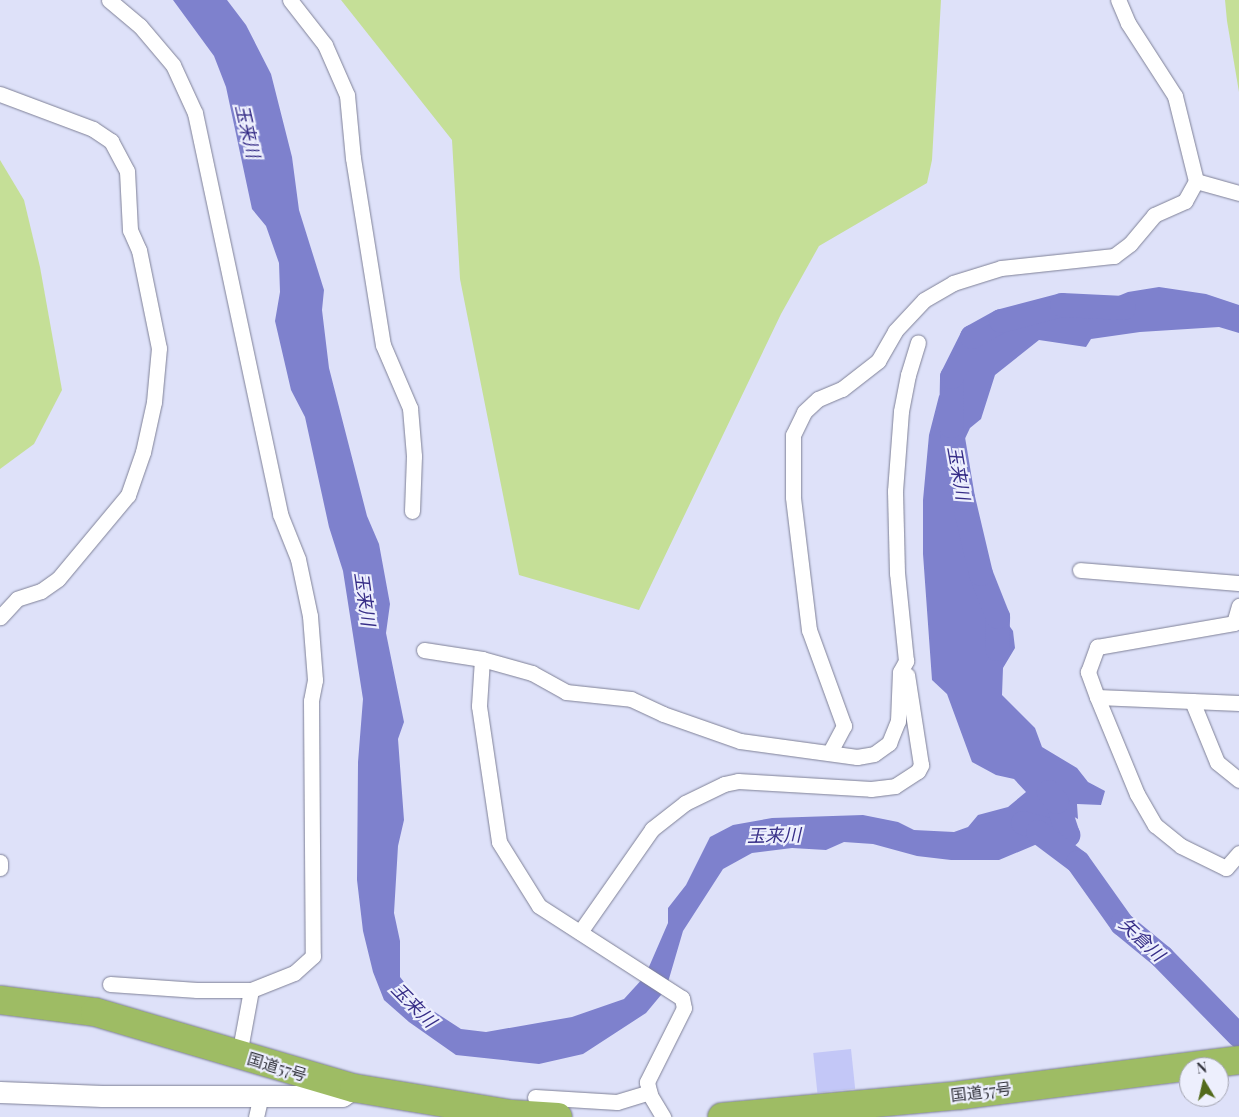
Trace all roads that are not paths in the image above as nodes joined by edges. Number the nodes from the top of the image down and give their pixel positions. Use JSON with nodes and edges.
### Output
{"nodes":[{"id":1,"x":109,"y":0,"type":"edge"},
{"id":2,"x":290,"y":0,"type":"edge"},
{"id":3,"x":1118,"y":0,"type":"edge"},
{"id":4,"x":0,"y":94,"type":"edge"},
{"id":5,"x":1196,"y":181,"type":"junction"},
{"id":6,"x":1239,"y":193,"type":"edge"},
{"id":7,"x":918,"y":343,"type":"dead end"},
{"id":8,"x":412,"y":511,"type":"dead end"},
{"id":9,"x":1080,"y":570,"type":"dead end"},
{"id":10,"x":1239,"y":584,"type":"edge"},
{"id":11,"x":1239,"y":606,"type":"edge"},
{"id":12,"x":0,"y":617,"type":"edge"},
{"id":13,"x":424,"y":650,"type":"dead end"},
{"id":14,"x":482,"y":659,"type":"junction"},
{"id":15,"x":906,"y":661,"type":"junction"},
{"id":16,"x":1097,"y":697,"type":"junction"},
{"id":17,"x":1192,"y":701,"type":"junction"},
{"id":18,"x":1239,"y":702,"type":"edge"},
{"id":19,"x":830,"y":752,"type":"junction"},
{"id":20,"x":1239,"y":780,"type":"edge"},
{"id":21,"x":1239,"y":853,"type":"edge"},
{"id":22,"x":0,"y":862,"type":"edge"},
{"id":23,"x":0,"y":868,"type":"edge"},
{"id":24,"x":580,"y":932,"type":"junction"},
{"id":25,"x":110,"y":984,"type":"dead end"},
{"id":26,"x":251,"y":990,"type":"junction"},
{"id":27,"x":0,"y":1000,"type":"edge"},
{"id":28,"x":239,"y":1055,"type":"junction"},
{"id":29,"x":1179,"y":1068,"type":"edge"},
{"id":30,"x":354,"y":1088,"type":"junction"},
{"id":31,"x":0,"y":1092,"type":"edge"},
{"id":32,"x":649,"y":1092,"type":"junction"},
{"id":33,"x":261,"y":1096,"type":"junction"},
{"id":34,"x":535,"y":1097,"type":"dead end"},
{"id":35,"x":256,"y":1117,"type":"edge"},
{"id":36,"x":558,"y":1117,"type":"edge"},
{"id":37,"x":663,"y":1117,"type":"edge"},
{"id":38,"x":722,"y":1117,"type":"edge"}],
"edges":[{"from":1,"to":26,"type":"street"},
{"from":2,"to":8,"type":"street"},
{"from":3,"to":5,"type":"street"},
{"from":4,"to":12,"type":"street"},
{"from":5,"to":6,"type":"street"},
{"from":5,"to":19,"type":"street"},
{"from":7,"to":15,"type":"street"},
{"from":9,"to":10,"type":"street"},
{"from":11,"to":16,"type":"street"},
{"from":13,"to":14,"type":"street"},
{"from":14,"to":19,"type":"street"},
{"from":14,"to":24,"type":"street"},
{"from":15,"to":19,"type":"street"},
{"from":15,"to":24,"type":"street"},
{"from":16,"to":17,"type":"street"},
{"from":16,"to":21,"type":"street"},
{"from":17,"to":18,"type":"street"},
{"from":17,"to":20,"type":"street"},
{"from":22,"to":23,"type":"street"},
{"from":24,"to":32,"type":"street"},
{"from":25,"to":26,"type":"street"},
{"from":26,"to":28,"type":"street"},
{"from":27,"to":28,"type":"highway","name":"国道57号"},
{"from":28,"to":30,"type":"highway","name":"国道57号"},
{"from":29,"to":38,"type":"highway","name":"国道57号"},
{"from":30,"to":33,"type":"street"},
{"from":30,"to":36,"type":"highway","name":"国道57号"},
{"from":31,"to":33,"type":"street"},
{"from":32,"to":34,"type":"street"},
{"from":32,"to":37,"type":"street"},
{"from":33,"to":35,"type":"street"}]}
